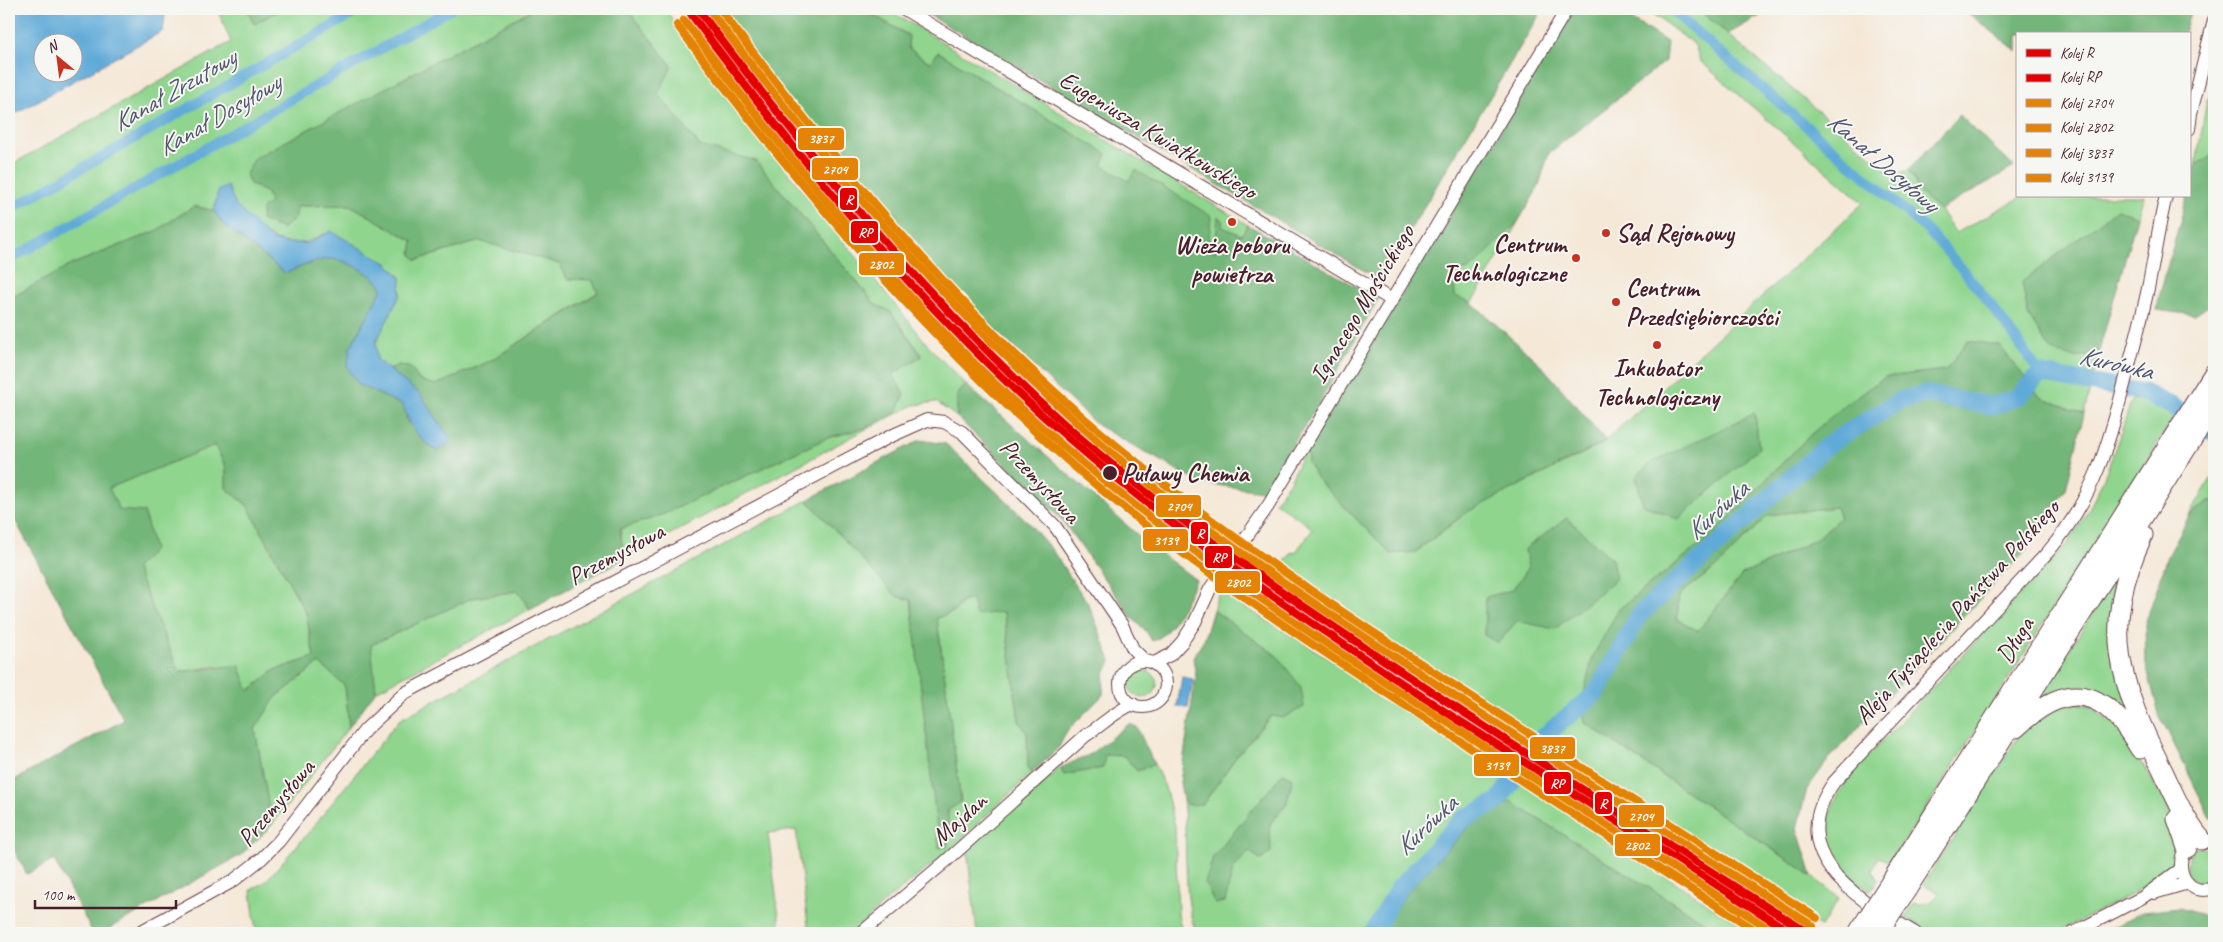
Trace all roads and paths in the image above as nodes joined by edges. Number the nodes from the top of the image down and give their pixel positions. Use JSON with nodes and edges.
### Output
{"nodes":[{"id":1,"x":904,"y":9,"type":"edge"},
{"id":2,"x":1567,"y":9,"type":"edge"},
{"id":3,"x":2214,"y":20,"type":"edge"},
{"id":4,"x":2190,"y":115,"type":"edge"},
{"id":5,"x":2166,"y":198,"type":"edge"},
{"id":6,"x":2172,"y":198,"type":"edge"},
{"id":7,"x":2158,"y":240,"type":"junction"},
{"id":8,"x":1390,"y":299,"type":"junction"},
{"id":9,"x":2214,"y":373,"type":"edge"},
{"id":10,"x":2207,"y":405,"type":"edge"},
{"id":11,"x":2185,"y":434,"type":"junction"},
{"id":12,"x":2163,"y":485,"type":"junction"},
{"id":13,"x":1115,"y":617,"type":"junction"},
{"id":14,"x":1195,"y":622,"type":"junction"},
{"id":15,"x":1149,"y":662,"type":"junction"},
{"id":16,"x":1126,"y":668,"type":"junction"},
{"id":17,"x":1166,"y":677,"type":"junction"},
{"id":18,"x":1120,"y":688,"type":"junction"},
{"id":19,"x":1133,"y":704,"type":"junction"},
{"id":20,"x":1085,"y":736,"type":"junction"},
{"id":21,"x":1999,"y":744,"type":"junction"},
{"id":22,"x":2201,"y":843,"type":"edge"},
{"id":23,"x":2180,"y":869,"type":"junction"},
{"id":24,"x":2188,"y":883,"type":"junction"},
{"id":25,"x":1900,"y":884,"type":"junction"},
{"id":26,"x":2213,"y":891,"type":"edge"},
{"id":27,"x":2142,"y":897,"type":"junction"},
{"id":28,"x":138,"y":933,"type":"edge"},
{"id":29,"x":861,"y":933,"type":"edge"},
{"id":30,"x":1858,"y":933,"type":"edge"},
{"id":31,"x":1878,"y":933,"type":"edge"},
{"id":32,"x":1915,"y":933,"type":"edge"},
{"id":33,"x":2073,"y":933,"type":"edge"}],
"edges":[{"from":1,"to":8,"type":"street","name":"Eugeniusza Kwiatkowskiego"},
{"from":2,"to":8,"type":"street","name":"Ignacego Mościckiego"},
{"from":3,"to":4,"type":"street"},
{"from":5,"to":7,"type":"street","name":"Aleja Tysiąclecia Państwa Polskiego"},
{"from":6,"to":7,"type":"street","name":"Aleja Tysiąclecia Państwa Polskiego"},
{"from":7,"to":32,"type":"street","name":"Aleja Tysiąclecia Państwa Polskiego"},
{"from":8,"to":14,"type":"street","name":"Ignacego Mościckiego"},
{"from":9,"to":10,"type":"highway"},
{"from":10,"to":11,"type":"highway"},
{"from":11,"to":12,"type":"highway"},
{"from":11,"to":25,"type":"highway","name":"Długa"},
{"from":12,"to":21,"type":"highway"},
{"from":12,"to":22,"type":"highway"},
{"from":13,"to":15,"type":"street","name":"Przemysłowa"},
{"from":13,"to":16,"type":"street","name":"Przemysłowa"},
{"from":13,"to":28,"type":"street","name":"Przemysłowa"},
{"from":14,"to":15,"type":"street","name":"Ignacego Mościckiego"},
{"from":14,"to":17,"type":"street","name":"Ignacego Mościckiego"},
{"from":15,"to":16,"type":"street"},
{"from":15,"to":17,"type":"street"},
{"from":16,"to":18,"type":"street"},
{"from":17,"to":19,"type":"street"},
{"from":18,"to":19,"type":"street"},
{"from":18,"to":20,"type":"street","name":"Majdan"},
{"from":19,"to":20,"type":"street","name":"Majdan"},
{"from":20,"to":29,"type":"street","name":"Majdan"},
{"from":21,"to":22,"type":"highway"},
{"from":21,"to":25,"type":"highway","name":"Długa"},
{"from":22,"to":23,"type":"street"},
{"from":23,"to":24,"type":"street"},
{"from":23,"to":27,"type":"street"},
{"from":24,"to":26,"type":"street"},
{"from":24,"to":27,"type":"street"},
{"from":25,"to":30,"type":"highway","name":"Długa","bridge":true},
{"from":25,"to":31,"type":"highway","name":"Długa","bridge":true},
{"from":27,"to":33,"type":"street"}]}
